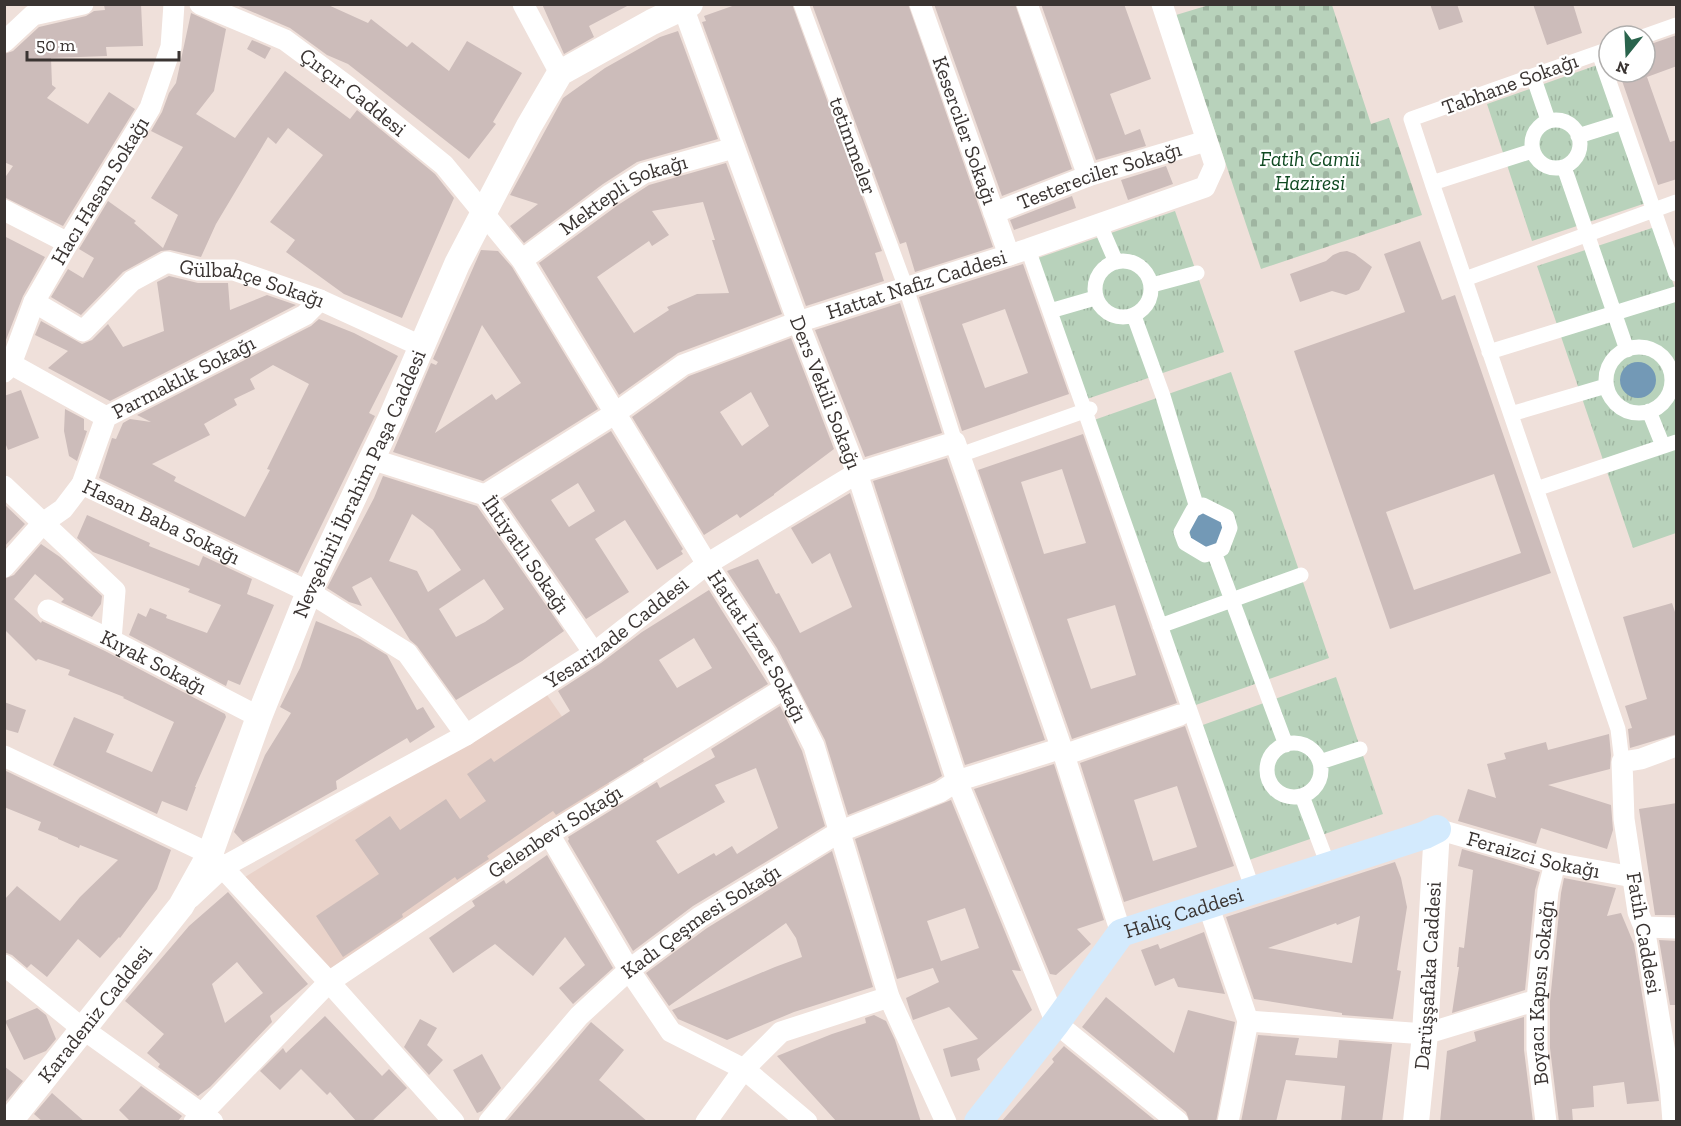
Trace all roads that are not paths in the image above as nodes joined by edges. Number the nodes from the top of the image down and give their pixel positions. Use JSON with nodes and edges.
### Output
{"nodes":[{"id":1,"x":83,"y":4,"type":"edge"},
{"id":2,"x":174,"y":4,"type":"edge"},
{"id":3,"x":200,"y":4,"type":"edge"},
{"id":4,"x":523,"y":4,"type":"edge"},
{"id":5,"x":801,"y":4,"type":"edge"},
{"id":6,"x":920,"y":4,"type":"edge"},
{"id":7,"x":1027,"y":4,"type":"edge"},
{"id":8,"x":1162,"y":4,"type":"edge"},
{"id":9,"x":687,"y":6,"type":"edge"},
{"id":10,"x":1677,"y":25,"type":"edge"},
{"id":11,"x":1657,"y":32,"type":"edge"},
{"id":12,"x":4,"y":42,"type":"edge"},
{"id":13,"x":1597,"y":53,"type":"edge"},
{"id":14,"x":560,"y":73,"type":"junction"},
{"id":15,"x":1533,"y":76,"type":"junction"},
{"id":16,"x":1613,"y":84,"type":"edge"},
{"id":17,"x":1548,"y":120,"type":"junction"},
{"id":18,"x":1623,"y":122,"type":"junction"},
{"id":19,"x":1578,"y":136,"type":"junction"},
{"id":20,"x":1206,"y":141,"type":"junction"},
{"id":21,"x":734,"y":148,"type":"junction"},
{"id":22,"x":1533,"y":151,"type":"junction"},
{"id":23,"x":1564,"y":167,"type":"junction"},
{"id":24,"x":1088,"y":176,"type":"junction"},
{"id":25,"x":1432,"y":183,"type":"junction"},
{"id":26,"x":1677,"y":202,"type":"edge"},
{"id":27,"x":4,"y":210,"type":"edge"},
{"id":28,"x":1654,"y":210,"type":"junction"},
{"id":29,"x":483,"y":212,"type":"junction"},
{"id":30,"x":994,"y":213,"type":"junction"},
{"id":31,"x":1101,"y":225,"type":"junction"},
{"id":32,"x":1587,"y":235,"type":"junction"},
{"id":33,"x":68,"y":243,"type":"junction"},
{"id":34,"x":1018,"y":252,"type":"junction"},
{"id":35,"x":522,"y":260,"type":"junction"},
{"id":36,"x":1116,"y":262,"type":"junction"},
{"id":37,"x":1197,"y":273,"type":"dead end"},
{"id":38,"x":1677,"y":274,"type":"edge"},
{"id":39,"x":1465,"y":279,"type":"junction"},
{"id":40,"x":1152,"y":285,"type":"junction"},
{"id":41,"x":906,"y":288,"type":"junction"},
{"id":42,"x":1677,"y":294,"type":"edge"},
{"id":43,"x":1095,"y":298,"type":"junction"},
{"id":44,"x":320,"y":300,"type":"junction"},
{"id":45,"x":34,"y":302,"type":"junction"},
{"id":46,"x":1050,"y":312,"type":"junction"},
{"id":47,"x":1614,"y":312,"type":"junction"},
{"id":48,"x":1134,"y":316,"type":"junction"},
{"id":49,"x":798,"y":322,"type":"junction"},
{"id":50,"x":423,"y":347,"type":"junction"},
{"id":51,"x":1627,"y":350,"type":"junction"},
{"id":52,"x":1490,"y":352,"type":"junction"},
{"id":53,"x":8,"y":368,"type":"edge"},
{"id":54,"x":1674,"y":373,"type":"edge"},
{"id":55,"x":1606,"y":386,"type":"junction"},
{"id":56,"x":1087,"y":410,"type":"junction"},
{"id":57,"x":1650,"y":411,"type":"junction"},
{"id":58,"x":614,"y":414,"type":"junction"},
{"id":59,"x":1511,"y":414,"type":"junction"},
{"id":60,"x":106,"y":417,"type":"junction"},
{"id":61,"x":1670,"y":444,"type":"edge"},
{"id":62,"x":958,"y":448,"type":"junction"},
{"id":63,"x":371,"y":459,"type":"junction"},
{"id":64,"x":857,"y":473,"type":"junction"},
{"id":65,"x":82,"y":484,"type":"junction"},
{"id":66,"x":4,"y":486,"type":"edge"},
{"id":67,"x":1536,"y":489,"type":"junction"},
{"id":68,"x":485,"y":495,"type":"junction"},
{"id":69,"x":1197,"y":508,"type":"junction"},
{"id":70,"x":43,"y":523,"type":"junction"},
{"id":71,"x":1214,"y":552,"type":"junction"},
{"id":72,"x":707,"y":564,"type":"junction"},
{"id":73,"x":4,"y":567,"type":"edge"},
{"id":74,"x":1301,"y":575,"type":"dead end"},
{"id":75,"x":309,"y":592,"type":"junction"},
{"id":76,"x":1231,"y":599,"type":"junction"},
{"id":77,"x":48,"y":610,"type":"dead end"},
{"id":78,"x":1160,"y":626,"type":"junction"},
{"id":79,"x":111,"y":640,"type":"junction"},
{"id":80,"x":594,"y":653,"type":"junction"},
{"id":81,"x":785,"y":688,"type":"junction"},
{"id":82,"x":1180,"y":715,"type":"dead end"},
{"id":83,"x":259,"y":717,"type":"junction"},
{"id":84,"x":466,"y":735,"type":"junction"},
{"id":85,"x":1286,"y":745,"type":"junction"},
{"id":86,"x":1677,"y":746,"type":"edge"},
{"id":87,"x":1360,"y":749,"type":"dead end"},
{"id":88,"x":1063,"y":751,"type":"junction"},
{"id":89,"x":4,"y":756,"type":"edge"},
{"id":90,"x":1632,"y":761,"type":"junction"},
{"id":91,"x":1320,"y":762,"type":"junction"},
{"id":92,"x":957,"y":781,"type":"junction"},
{"id":93,"x":1302,"y":796,"type":"junction"},
{"id":94,"x":1437,"y":829,"type":"junction"},
{"id":95,"x":841,"y":831,"type":"junction"},
{"id":96,"x":549,"y":834,"type":"junction"},
{"id":97,"x":216,"y":861,"type":"junction"},
{"id":98,"x":1555,"y":863,"type":"junction"},
{"id":99,"x":1328,"y":865,"type":"junction"},
{"id":100,"x":1633,"y":877,"type":"junction"},
{"id":101,"x":1253,"y":890,"type":"junction"},
{"id":102,"x":1208,"y":905,"type":"junction"},
{"id":103,"x":181,"y":906,"type":"joint"},
{"id":104,"x":1644,"y":927,"type":"junction"},
{"id":105,"x":1677,"y":928,"type":"edge"},
{"id":106,"x":1121,"y":933,"type":"junction"},
{"id":107,"x":4,"y":965,"type":"edge"},
{"id":108,"x":629,"y":970,"type":"junction"},
{"id":109,"x":329,"y":982,"type":"junction"},
{"id":110,"x":889,"y":997,"type":"junction"},
{"id":111,"x":1537,"y":1000,"type":"junction"},
{"id":112,"x":1248,"y":1021,"type":"junction"},
{"id":113,"x":1056,"y":1023,"type":"junction"},
{"id":114,"x":82,"y":1029,"type":"junction"},
{"id":115,"x":1425,"y":1034,"type":"junction"},
{"id":116,"x":744,"y":1069,"type":"junction"},
{"id":117,"x":203,"y":1118,"type":"edge"},
{"id":118,"x":9,"y":1122,"type":"edge"},
{"id":119,"x":454,"y":1122,"type":"edge"},
{"id":120,"x":489,"y":1122,"type":"edge"},
{"id":121,"x":706,"y":1122,"type":"edge"},
{"id":122,"x":807,"y":1122,"type":"edge"},
{"id":123,"x":946,"y":1122,"type":"edge"},
{"id":124,"x":978,"y":1122,"type":"edge"},
{"id":125,"x":1178,"y":1122,"type":"edge"},
{"id":126,"x":1228,"y":1122,"type":"edge"},
{"id":127,"x":1416,"y":1122,"type":"edge"},
{"id":128,"x":1546,"y":1122,"type":"edge"},
{"id":129,"x":1674,"y":1122,"type":"edge"}],
"edges":[{"from":1,"to":12,"type":"street"},
{"from":2,"to":33,"type":"street","name":"Hacı Hasan Sokağı"},
{"from":3,"to":29,"type":"street","name":"Çırçır Caddesi"},
{"from":4,"to":14,"type":"street"},
{"from":5,"to":41,"type":"street","name":"tetimmeler"},
{"from":6,"to":30,"type":"street","name":"Keserciler Sokağı"},
{"from":7,"to":24,"type":"street"},
{"from":8,"to":20,"type":"street"},
{"from":9,"to":14,"type":"street"},
{"from":9,"to":21,"type":"street","name":"Ders Vekili Sokağı"},
{"from":10,"to":11,"type":"street"},
{"from":13,"to":15,"type":"street","name":"Tabhane Sokağı"},
{"from":14,"to":29,"type":"street","name":"Nevşehirli İbrahim Paşa Caddesi"},
{"from":15,"to":17,"type":"street"},
{"from":15,"to":25,"type":"street","name":"Tabhane Sokağı"},
{"from":16,"to":18,"type":"street"},
{"from":17,"to":19,"type":"street"},
{"from":17,"to":22,"type":"street"},
{"from":18,"to":19,"type":"street"},
{"from":18,"to":28,"type":"street"},
{"from":19,"to":23,"type":"street"},
{"from":20,"to":24,"type":"street","name":"Testereciler Sokağı"},
{"from":20,"to":31,"type":"street","name":"Hattat Nafiz Caddesi"},
{"from":21,"to":35,"type":"street","name":"Mektepli Sokağı"},
{"from":21,"to":49,"type":"street","name":"Ders Vekili Sokağı"},
{"from":22,"to":23,"type":"street"},
{"from":22,"to":25,"type":"street"},
{"from":23,"to":32,"type":"street"},
{"from":24,"to":30,"type":"street","name":"Testereciler Sokağı"},
{"from":25,"to":39,"type":"street"},
{"from":26,"to":28,"type":"street"},
{"from":27,"to":33,"type":"street"},
{"from":28,"to":32,"type":"street"},
{"from":28,"to":38,"type":"street"},
{"from":29,"to":35,"type":"street","name":"Hattat İzzet Sokağı"},
{"from":29,"to":50,"type":"street","name":"Nevşehirli İbrahim Paşa Caddesi"},
{"from":30,"to":34,"type":"street","name":"Keserciler Sokağı"},
{"from":31,"to":34,"type":"street","name":"Hattat Nafiz Caddesi"},
{"from":31,"to":36,"type":"street"},
{"from":32,"to":39,"type":"street"},
{"from":32,"to":47,"type":"street"},
{"from":33,"to":45,"type":"street","name":"Hacı Hasan Sokağı"},
{"from":34,"to":41,"type":"street","name":"Hattat Nafiz Caddesi"},
{"from":34,"to":46,"type":"street"},
{"from":35,"to":58,"type":"street","name":"Hattat İzzet Sokağı"},
{"from":36,"to":40,"type":"street"},
{"from":36,"to":43,"type":"street"},
{"from":37,"to":40,"type":"street"},
{"from":39,"to":52,"type":"street"},
{"from":40,"to":48,"type":"street"},
{"from":41,"to":49,"type":"street","name":"Hattat Nafiz Caddesi"},
{"from":41,"to":62,"type":"street","name":"tetimmeler"},
{"from":42,"to":47,"type":"street"},
{"from":43,"to":46,"type":"street"},
{"from":43,"to":48,"type":"street"},
{"from":44,"to":45,"type":"street","name":"Gülbahçe Sokağı"},
{"from":44,"to":50,"type":"street","name":"Gülbahçe Sokağı"},
{"from":44,"to":60,"type":"street","name":"Parmaklık Sokağı"},
{"from":45,"to":53,"type":"street","name":"Hacı Hasan Sokağı"},
{"from":46,"to":56,"type":"street"},
{"from":47,"to":51,"type":"street"},
{"from":47,"to":52,"type":"street"},
{"from":48,"to":69,"type":"street"},
{"from":49,"to":58,"type":"street","name":"Hattat Nafiz Caddesi"},
{"from":49,"to":64,"type":"street","name":"Ders Vekili Sokağı"},
{"from":50,"to":63,"type":"street","name":"Nevşehirli İbrahim Paşa Caddesi"},
{"from":51,"to":54,"type":"street"},
{"from":51,"to":55,"type":"street"},
{"from":52,"to":59,"type":"street"},
{"from":53,"to":60,"type":"street"},
{"from":54,"to":57,"type":"street"},
{"from":55,"to":57,"type":"street"},
{"from":55,"to":59,"type":"street"},
{"from":56,"to":62,"type":"street"},
{"from":56,"to":78,"type":"street"},
{"from":57,"to":61,"type":"street"},
{"from":58,"to":68,"type":"street","name":"Hattat Nafiz Caddesi"},
{"from":58,"to":72,"type":"street","name":"Hattat İzzet Sokağı"},
{"from":59,"to":67,"type":"street"},
{"from":60,"to":65,"type":"street","name":"Parmaklık Sokağı"},
{"from":61,"to":67,"type":"street"},
{"from":62,"to":64,"type":"street","name":"Yesarizade Caddesi"},
{"from":62,"to":88,"type":"street"},
{"from":63,"to":68,"type":"street","name":"İhtiyatlı Sokağı"},
{"from":63,"to":75,"type":"street","name":"Nevşehirli İbrahim Paşa Caddesi"},
{"from":64,"to":72,"type":"street","name":"Yesarizade Caddesi"},
{"from":64,"to":92,"type":"street","name":"Ders Vekili Sokağı"},
{"from":65,"to":70,"type":"street","name":"Hasan Baba Sokağı"},
{"from":65,"to":75,"type":"street","name":"Hasan Baba Sokağı"},
{"from":66,"to":70,"type":"street"},
{"from":67,"to":90,"type":"street"},
{"from":68,"to":80,"type":"street","name":"İhtiyatlı Sokağı"},
{"from":69,"to":71,"type":"street"},
{"from":69,"to":71,"type":"street"},
{"from":70,"to":73,"type":"street","name":"Hasan Baba Sokağı"},
{"from":70,"to":79,"type":"street"},
{"from":71,"to":76,"type":"street"},
{"from":72,"to":80,"type":"street","name":"Yesarizade Caddesi"},
{"from":72,"to":81,"type":"street","name":"Hattat İzzet Sokağı"},
{"from":74,"to":76,"type":"street"},
{"from":75,"to":83,"type":"street","name":"Nevşehirli İbrahim Paşa Caddesi"},
{"from":75,"to":84,"type":"street","name":"Hasan Baba Sokağı"},
{"from":76,"to":78,"type":"street"},
{"from":76,"to":85,"type":"street"},
{"from":77,"to":79,"type":"street","name":"Kıyak Sokağı"},
{"from":78,"to":101,"type":"street"},
{"from":79,"to":83,"type":"street","name":"Kıyak Sokağı"},
{"from":80,"to":84,"type":"street","name":"Yesarizade Caddesi"},
{"from":81,"to":95,"type":"street","name":"Hattat İzzet Sokağı"},
{"from":81,"to":96,"type":"street","name":"Gelenbevi Sokağı"},
{"from":82,"to":88,"type":"street","name":"Kadı Çeşmesi Sokağı"},
{"from":83,"to":97,"type":"street","name":"Nevşehirli İbrahim Paşa Caddesi"},
{"from":84,"to":97,"type":"street","name":"Yesarizade Caddesi"},
{"from":85,"to":91,"type":"street"},
{"from":85,"to":93,"type":"street"},
{"from":86,"to":90,"type":"street"},
{"from":87,"to":91,"type":"street"},
{"from":88,"to":92,"type":"street","name":"Kadı Çeşmesi Sokağı"},
{"from":88,"to":106,"type":"street"},
{"from":89,"to":97,"type":"street"},
{"from":90,"to":100,"type":"street","name":"Fatih Caddesi"},
{"from":91,"to":93,"type":"street"},
{"from":92,"to":95,"type":"street","name":"Kadı Çeşmesi Sokağı"},
{"from":92,"to":113,"type":"street","name":"Ders Vekili Sokağı"},
{"from":93,"to":99,"type":"street"},
{"from":94,"to":98,"type":"street","name":"Feraizci Sokağı"},
{"from":94,"to":99,"type":"main road","name":"Haliç Caddesi"},
{"from":94,"to":115,"type":"street","name":"Darüşşafaka Caddesi"},
{"from":95,"to":108,"type":"street","name":"Kadı Çeşmesi Sokağı"},
{"from":95,"to":110,"type":"street","name":"Hattat İzzet Sokağı"},
{"from":96,"to":108,"type":"street"},
{"from":96,"to":109,"type":"street","name":"Gelenbevi Sokağı"},
{"from":97,"to":103,"type":"street","name":"Nevşehirli İbrahim Paşa Caddesi"},
{"from":97,"to":109,"type":"street"},
{"from":98,"to":100,"type":"street","name":"Feraizci Sokağı"},
{"from":98,"to":111,"type":"street","name":"Boyacı Kapısı Sokağı"},
{"from":99,"to":101,"type":"main road","name":"Haliç Caddesi"},
{"from":100,"to":104,"type":"street","name":"Fatih Caddesi"},
{"from":101,"to":102,"type":"main road","name":"Haliç Caddesi"},
{"from":102,"to":106,"type":"main road","name":"Haliç Caddesi"},
{"from":102,"to":112,"type":"street"},
{"from":103,"to":114,"type":"street","name":"Karadeniz Caddesi"},
{"from":104,"to":105,"type":"street"},
{"from":104,"to":129,"type":"street","name":"Fatih Caddesi"},
{"from":106,"to":113,"type":"main road","name":"Haliç Caddesi"},
{"from":107,"to":114,"type":"street"},
{"from":108,"to":116,"type":"street"},
{"from":108,"to":120,"type":"street","name":"Kadı Çeşmesi Sokağı"},
{"from":109,"to":117,"type":"street","name":"Gelenbevi Sokağı"},
{"from":109,"to":119,"type":"street"},
{"from":110,"to":116,"type":"street"},
{"from":110,"to":123,"type":"street","name":"Hattat İzzet Sokağı"},
{"from":111,"to":115,"type":"street"},
{"from":111,"to":128,"type":"street","name":"Boyacı Kapısı Sokağı"},
{"from":112,"to":115,"type":"street"},
{"from":112,"to":126,"type":"street"},
{"from":113,"to":124,"type":"main road","name":"Haliç Caddesi"},
{"from":113,"to":125,"type":"street"},
{"from":114,"to":117,"type":"street"},
{"from":114,"to":118,"type":"street","name":"Karadeniz Caddesi"},
{"from":115,"to":127,"type":"street","name":"Darüşşafaka Caddesi"},
{"from":116,"to":121,"type":"street"},
{"from":116,"to":122,"type":"street"}]}
